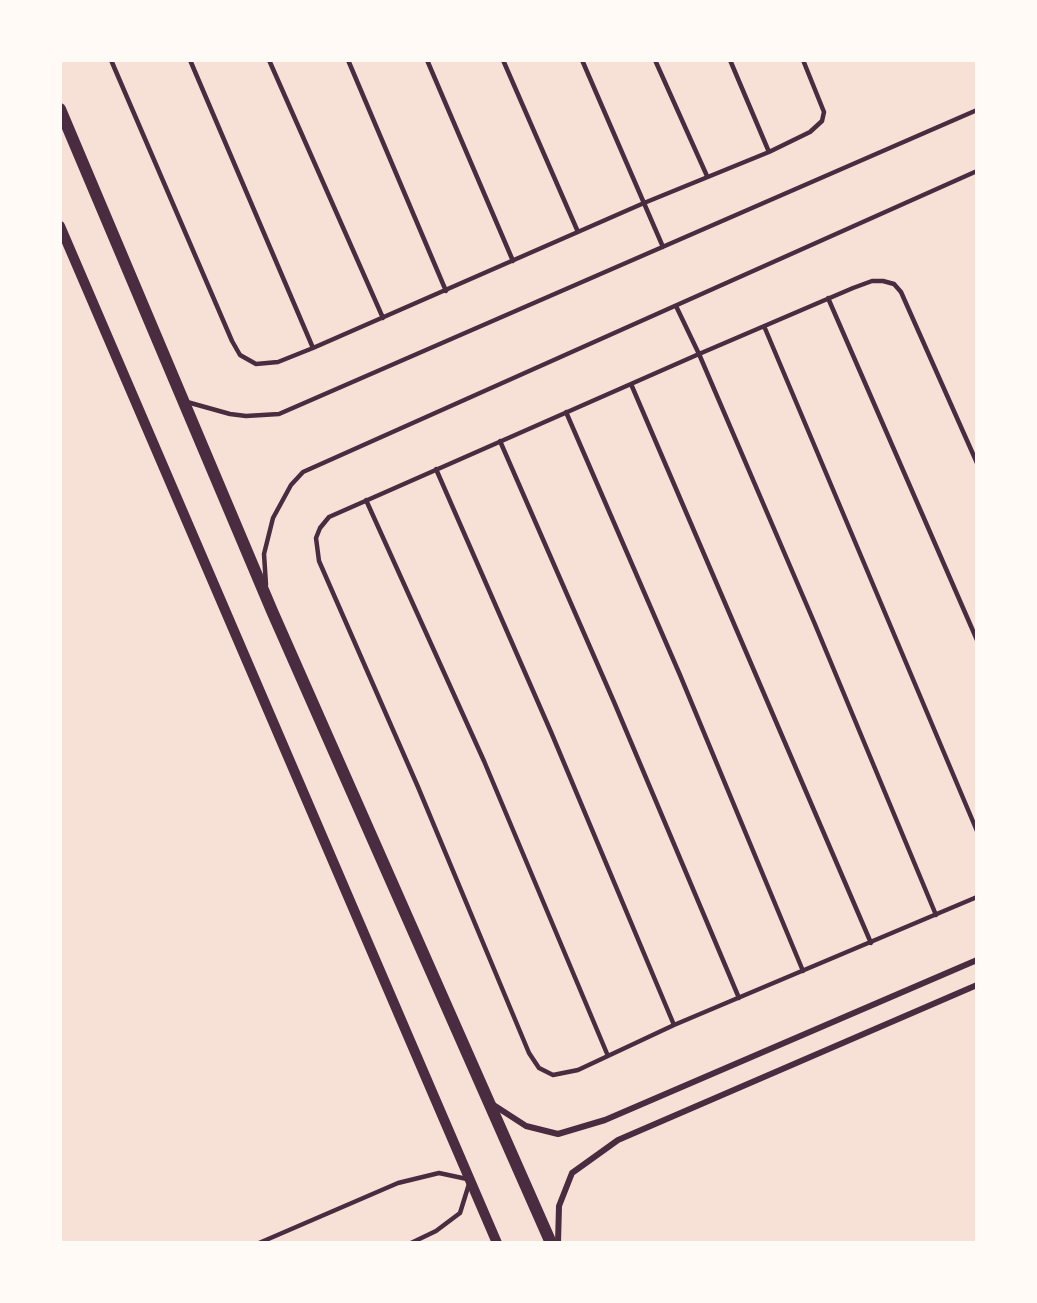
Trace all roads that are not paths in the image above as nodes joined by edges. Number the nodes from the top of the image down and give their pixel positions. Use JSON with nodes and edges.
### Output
{"nodes":[{"id":1,"x":111,"y":60,"type":"edge"},
{"id":2,"x":190,"y":60,"type":"edge"},
{"id":3,"x":269,"y":60,"type":"edge"},
{"id":4,"x":348,"y":60,"type":"edge"},
{"id":5,"x":427,"y":60,"type":"edge"},
{"id":6,"x":504,"y":60,"type":"edge"},
{"id":7,"x":582,"y":60,"type":"edge"},
{"id":8,"x":655,"y":60,"type":"edge"},
{"id":9,"x":730,"y":60,"type":"edge"},
{"id":10,"x":803,"y":60,"type":"edge"},
{"id":11,"x":60,"y":109,"type":"edge"},
{"id":12,"x":977,"y":110,"type":"edge"},
{"id":13,"x":769,"y":152,"type":"junction"},
{"id":14,"x":977,"y":171,"type":"edge"},
{"id":15,"x":707,"y":176,"type":"junction"},
{"id":16,"x":644,"y":203,"type":"junction"},
{"id":17,"x":60,"y":226,"type":"edge"},
{"id":18,"x":578,"y":232,"type":"junction"},
{"id":19,"x":663,"y":247,"type":"junction"},
{"id":20,"x":513,"y":261,"type":"junction"},
{"id":21,"x":446,"y":291,"type":"junction"},
{"id":22,"x":828,"y":298,"type":"junction"},
{"id":23,"x":676,"y":306,"type":"junction"},
{"id":24,"x":383,"y":318,"type":"junction"},
{"id":25,"x":764,"y":326,"type":"junction"},
{"id":26,"x":313,"y":348,"type":"junction"},
{"id":27,"x":699,"y":354,"type":"junction"},
{"id":28,"x":631,"y":384,"type":"junction"},
{"id":29,"x":182,"y":399,"type":"junction"},
{"id":30,"x":566,"y":412,"type":"junction"},
{"id":31,"x":500,"y":441,"type":"junction"},
{"id":32,"x":977,"y":463,"type":"edge"},
{"id":33,"x":436,"y":469,"type":"junction"},
{"id":34,"x":366,"y":500,"type":"junction"},
{"id":35,"x":272,"y":611,"type":"junction"},
{"id":36,"x":977,"y":640,"type":"edge"},
{"id":37,"x":977,"y":831,"type":"edge"},
{"id":38,"x":977,"y":897,"type":"edge"},
{"id":39,"x":936,"y":915,"type":"junction"},
{"id":40,"x":870,"y":943,"type":"junction"},
{"id":41,"x":977,"y":960,"type":"edge"},
{"id":42,"x":803,"y":971,"type":"junction"},
{"id":43,"x":977,"y":985,"type":"edge"},
{"id":44,"x":739,"y":998,"type":"junction"},
{"id":45,"x":674,"y":1025,"type":"junction"},
{"id":46,"x":608,"y":1056,"type":"junction"},
{"id":47,"x":490,"y":1103,"type":"junction"},
{"id":48,"x":470,"y":1179,"type":"junction"},
{"id":49,"x":259,"y":1243,"type":"edge"},
{"id":50,"x":412,"y":1243,"type":"edge"},
{"id":51,"x":420,"y":1243,"type":"edge"},
{"id":52,"x":498,"y":1243,"type":"edge"},
{"id":53,"x":551,"y":1243,"type":"edge"},
{"id":54,"x":558,"y":1243,"type":"edge"}],
"edges":[{"from":1,"to":26,"type":"lane"},
{"from":2,"to":26,"type":"lane"},
{"from":3,"to":24,"type":"lane"},
{"from":4,"to":21,"type":"lane"},
{"from":5,"to":20,"type":"lane"},
{"from":6,"to":18,"type":"lane"},
{"from":7,"to":16,"type":"lane"},
{"from":8,"to":15,"type":"lane"},
{"from":9,"to":13,"type":"lane"},
{"from":10,"to":13,"type":"lane"},
{"from":11,"to":29,"type":"main road"},
{"from":12,"to":19,"type":"lane"},
{"from":13,"to":15,"type":"lane"},
{"from":14,"to":23,"type":"lane"},
{"from":15,"to":16,"type":"lane"},
{"from":16,"to":18,"type":"lane"},
{"from":16,"to":19,"type":"lane"},
{"from":17,"to":48,"type":"street"},
{"from":18,"to":20,"type":"lane"},
{"from":19,"to":29,"type":"lane"},
{"from":20,"to":21,"type":"lane"},
{"from":21,"to":24,"type":"lane"},
{"from":22,"to":25,"type":"lane"},
{"from":22,"to":32,"type":"lane"},
{"from":22,"to":36,"type":"lane"},
{"from":23,"to":27,"type":"lane"},
{"from":23,"to":35,"type":"lane"},
{"from":24,"to":26,"type":"lane"},
{"from":25,"to":27,"type":"lane"},
{"from":25,"to":37,"type":"lane"},
{"from":27,"to":28,"type":"lane"},
{"from":27,"to":39,"type":"lane"},
{"from":28,"to":30,"type":"lane"},
{"from":28,"to":40,"type":"lane"},
{"from":29,"to":35,"type":"main road"},
{"from":30,"to":31,"type":"lane"},
{"from":30,"to":42,"type":"lane"},
{"from":31,"to":33,"type":"lane"},
{"from":31,"to":44,"type":"lane"},
{"from":33,"to":34,"type":"lane"},
{"from":33,"to":45,"type":"lane"},
{"from":34,"to":46,"type":"lane"},
{"from":34,"to":46,"type":"lane"},
{"from":35,"to":47,"type":"main road"},
{"from":38,"to":39,"type":"lane"},
{"from":39,"to":40,"type":"lane"},
{"from":40,"to":42,"type":"lane"},
{"from":41,"to":47,"type":"street"},
{"from":42,"to":44,"type":"lane"},
{"from":43,"to":54,"type":"street"},
{"from":44,"to":45,"type":"lane"},
{"from":45,"to":46,"type":"lane"},
{"from":47,"to":53,"type":"main road"},
{"from":48,"to":49,"type":"lane"},
{"from":48,"to":50,"type":"lane"},
{"from":48,"to":52,"type":"street"},
{"from":50,"to":51,"type":"lane"}]}
